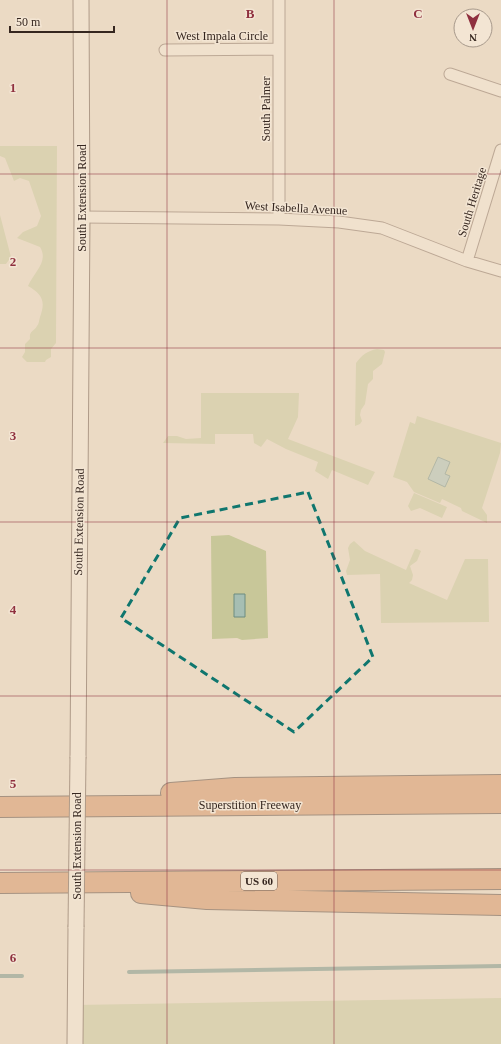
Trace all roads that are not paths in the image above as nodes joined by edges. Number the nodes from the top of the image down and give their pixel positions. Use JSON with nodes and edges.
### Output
{"nodes":[{"id":1,"x":81,"y":0,"type":"edge"},
{"id":2,"x":279,"y":0,"type":"edge"},
{"id":3,"x":279,"y":49,"type":"junction"},
{"id":4,"x":165,"y":50,"type":"dead end"},
{"id":5,"x":450,"y":74,"type":"dead end"},
{"id":6,"x":501,"y":91,"type":"edge"},
{"id":7,"x":501,"y":150,"type":"edge"},
{"id":8,"x":82,"y":217,"type":"junction"},
{"id":9,"x":279,"y":219,"type":"junction"},
{"id":10,"x":467,"y":261,"type":"junction"},
{"id":11,"x":501,"y":271,"type":"edge"},
{"id":12,"x":501,"y":785,"type":"edge"},
{"id":13,"x":501,"y":803,"type":"edge"},
{"id":14,"x":9,"y":807,"type":"edge"},
{"id":15,"x":501,"y":879,"type":"edge"},
{"id":16,"x":9,"y":883,"type":"edge"},
{"id":17,"x":501,"y":905,"type":"edge"},
{"id":18,"x":75,"y":1044,"type":"edge"}],
"edges":[{"from":1,"to":8,"type":"street","name":"South Extension Road"},
{"from":2,"to":3,"type":"street","name":"South Palmer"},
{"from":3,"to":4,"type":"street","name":"West Impala Circle"},
{"from":3,"to":9,"type":"street","name":"South Palmer"},
{"from":5,"to":6,"type":"street"},
{"from":7,"to":10,"type":"street","name":"South Heritage"},
{"from":8,"to":9,"type":"street","name":"West Isabella Avenue"},
{"from":8,"to":18,"type":"street","name":"South Extension Road","bridge":true},
{"from":9,"to":10,"type":"street","name":"West Isabella Avenue"},
{"from":10,"to":11,"type":"street","name":"West Isabella Avenue"},
{"from":12,"to":14,"type":"highway"},
{"from":13,"to":14,"type":"highway","name":"Superstition Freeway"},
{"from":15,"to":16,"type":"highway","number":"US 60"},
{"from":16,"to":17,"type":"highway"}]}
